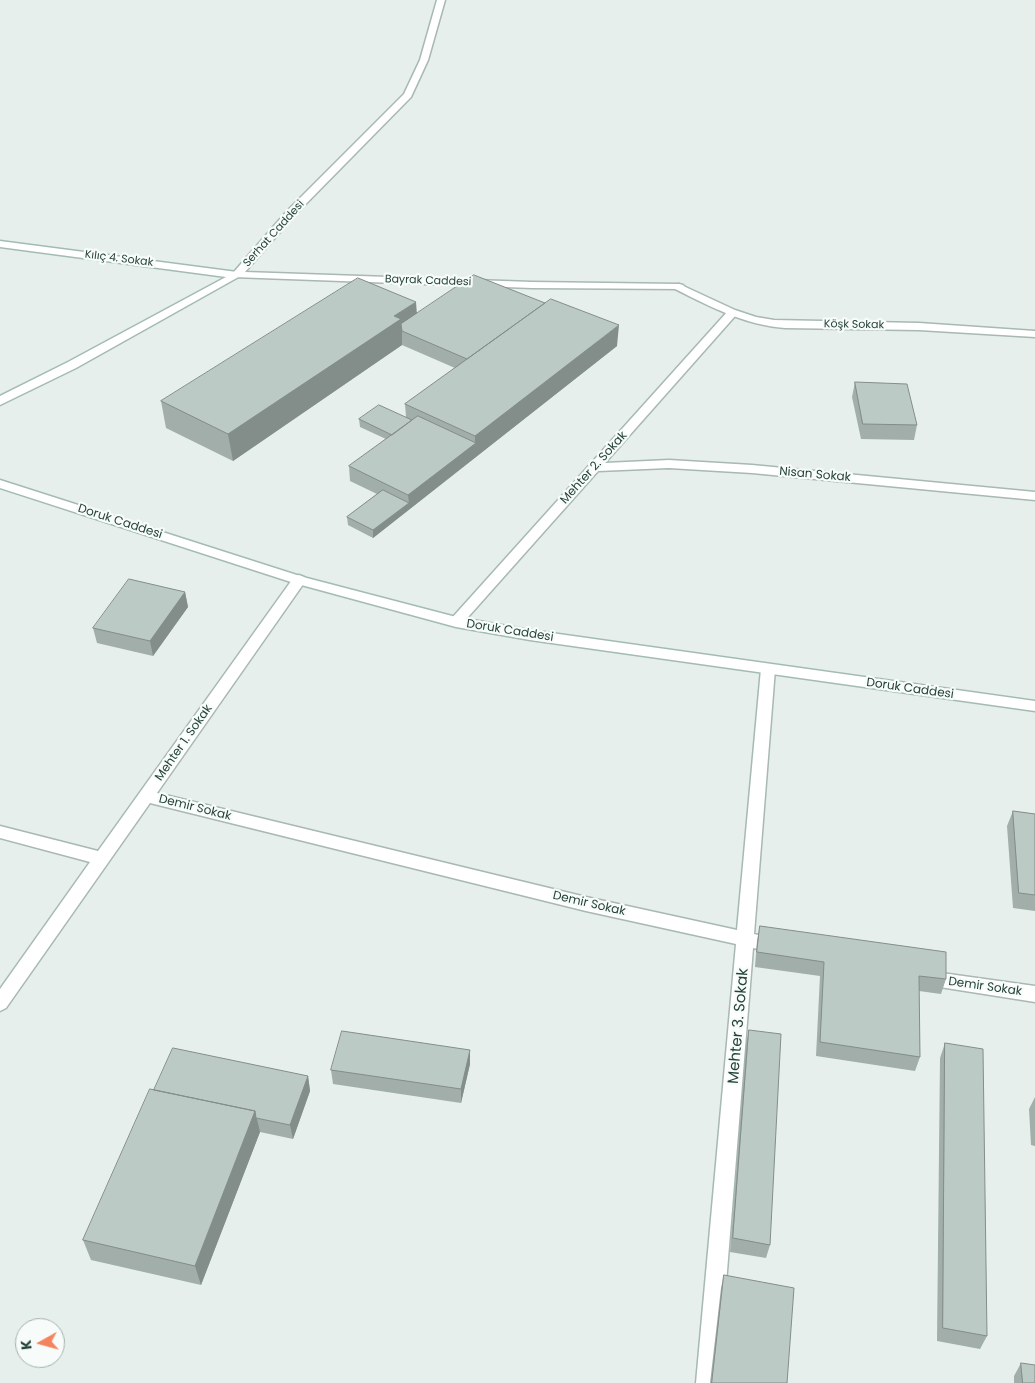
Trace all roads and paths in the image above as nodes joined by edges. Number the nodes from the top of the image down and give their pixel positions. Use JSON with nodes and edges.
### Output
{"nodes":[{"id":1,"x":441,"y":0,"type":"edge"},
{"id":2,"x":0,"y":244,"type":"edge"},
{"id":3,"x":237,"y":275,"type":"junction"},
{"id":4,"x":679,"y":287,"type":"joint"},
{"id":5,"x":732,"y":313,"type":"junction"},
{"id":6,"x":1035,"y":334,"type":"edge"},
{"id":7,"x":0,"y":401,"type":"edge"},
{"id":8,"x":594,"y":468,"type":"junction"},
{"id":9,"x":0,"y":484,"type":"edge"},
{"id":10,"x":1035,"y":496,"type":"edge"},
{"id":11,"x":299,"y":580,"type":"junction"},
{"id":12,"x":456,"y":622,"type":"junction"},
{"id":13,"x":768,"y":669,"type":"junction"},
{"id":14,"x":1035,"y":706,"type":"edge"},
{"id":15,"x":146,"y":796,"type":"junction"},
{"id":16,"x":0,"y":832,"type":"edge"},
{"id":17,"x":102,"y":859,"type":"junction"},
{"id":18,"x":746,"y":940,"type":"junction"},
{"id":19,"x":794,"y":950,"type":"edge"},
{"id":20,"x":908,"y":974,"type":"edge"},
{"id":21,"x":1035,"y":994,"type":"edge"},
{"id":22,"x":0,"y":1003,"type":"edge"},
{"id":23,"x":707,"y":1383,"type":"edge"}],
"edges":[{"from":1,"to":3,"type":"street","name":"Serhat Caddesi"},
{"from":2,"to":3,"type":"street","name":"Kılıç 4. Sokak"},
{"from":3,"to":4,"type":"street","name":"Bayrak Caddesi"},
{"from":3,"to":7,"type":"street","name":"Serhat Caddesi"},
{"from":4,"to":5,"type":"street","name":"Köşk Sokak"},
{"from":5,"to":6,"type":"street","name":"Köşk Sokak"},
{"from":5,"to":8,"type":"street","name":"Mehter 2. Sokak"},
{"from":8,"to":10,"type":"street","name":"Nisan Sokak"},
{"from":8,"to":12,"type":"street","name":"Mehter 2. Sokak"},
{"from":9,"to":11,"type":"street","name":"Doruk Caddesi"},
{"from":11,"to":12,"type":"street","name":"Doruk Caddesi"},
{"from":11,"to":15,"type":"street","name":"Mehter 1. Sokak"},
{"from":12,"to":13,"type":"street","name":"Doruk Caddesi"},
{"from":13,"to":14,"type":"street","name":"Doruk Caddesi"},
{"from":13,"to":18,"type":"street","name":"Mehter 3. Sokak"},
{"from":15,"to":17,"type":"street","name":"Mehter 1. Sokak"},
{"from":15,"to":18,"type":"street","name":"Demir Sokak"},
{"from":16,"to":17,"type":"street"},
{"from":17,"to":22,"type":"street","name":"Mehter 1. Sokak"},
{"from":18,"to":19,"type":"street","name":"Demir Sokak"},
{"from":18,"to":23,"type":"street","name":"Mehter 3. Sokak"},
{"from":20,"to":21,"type":"street","name":"Demir Sokak"}]}
